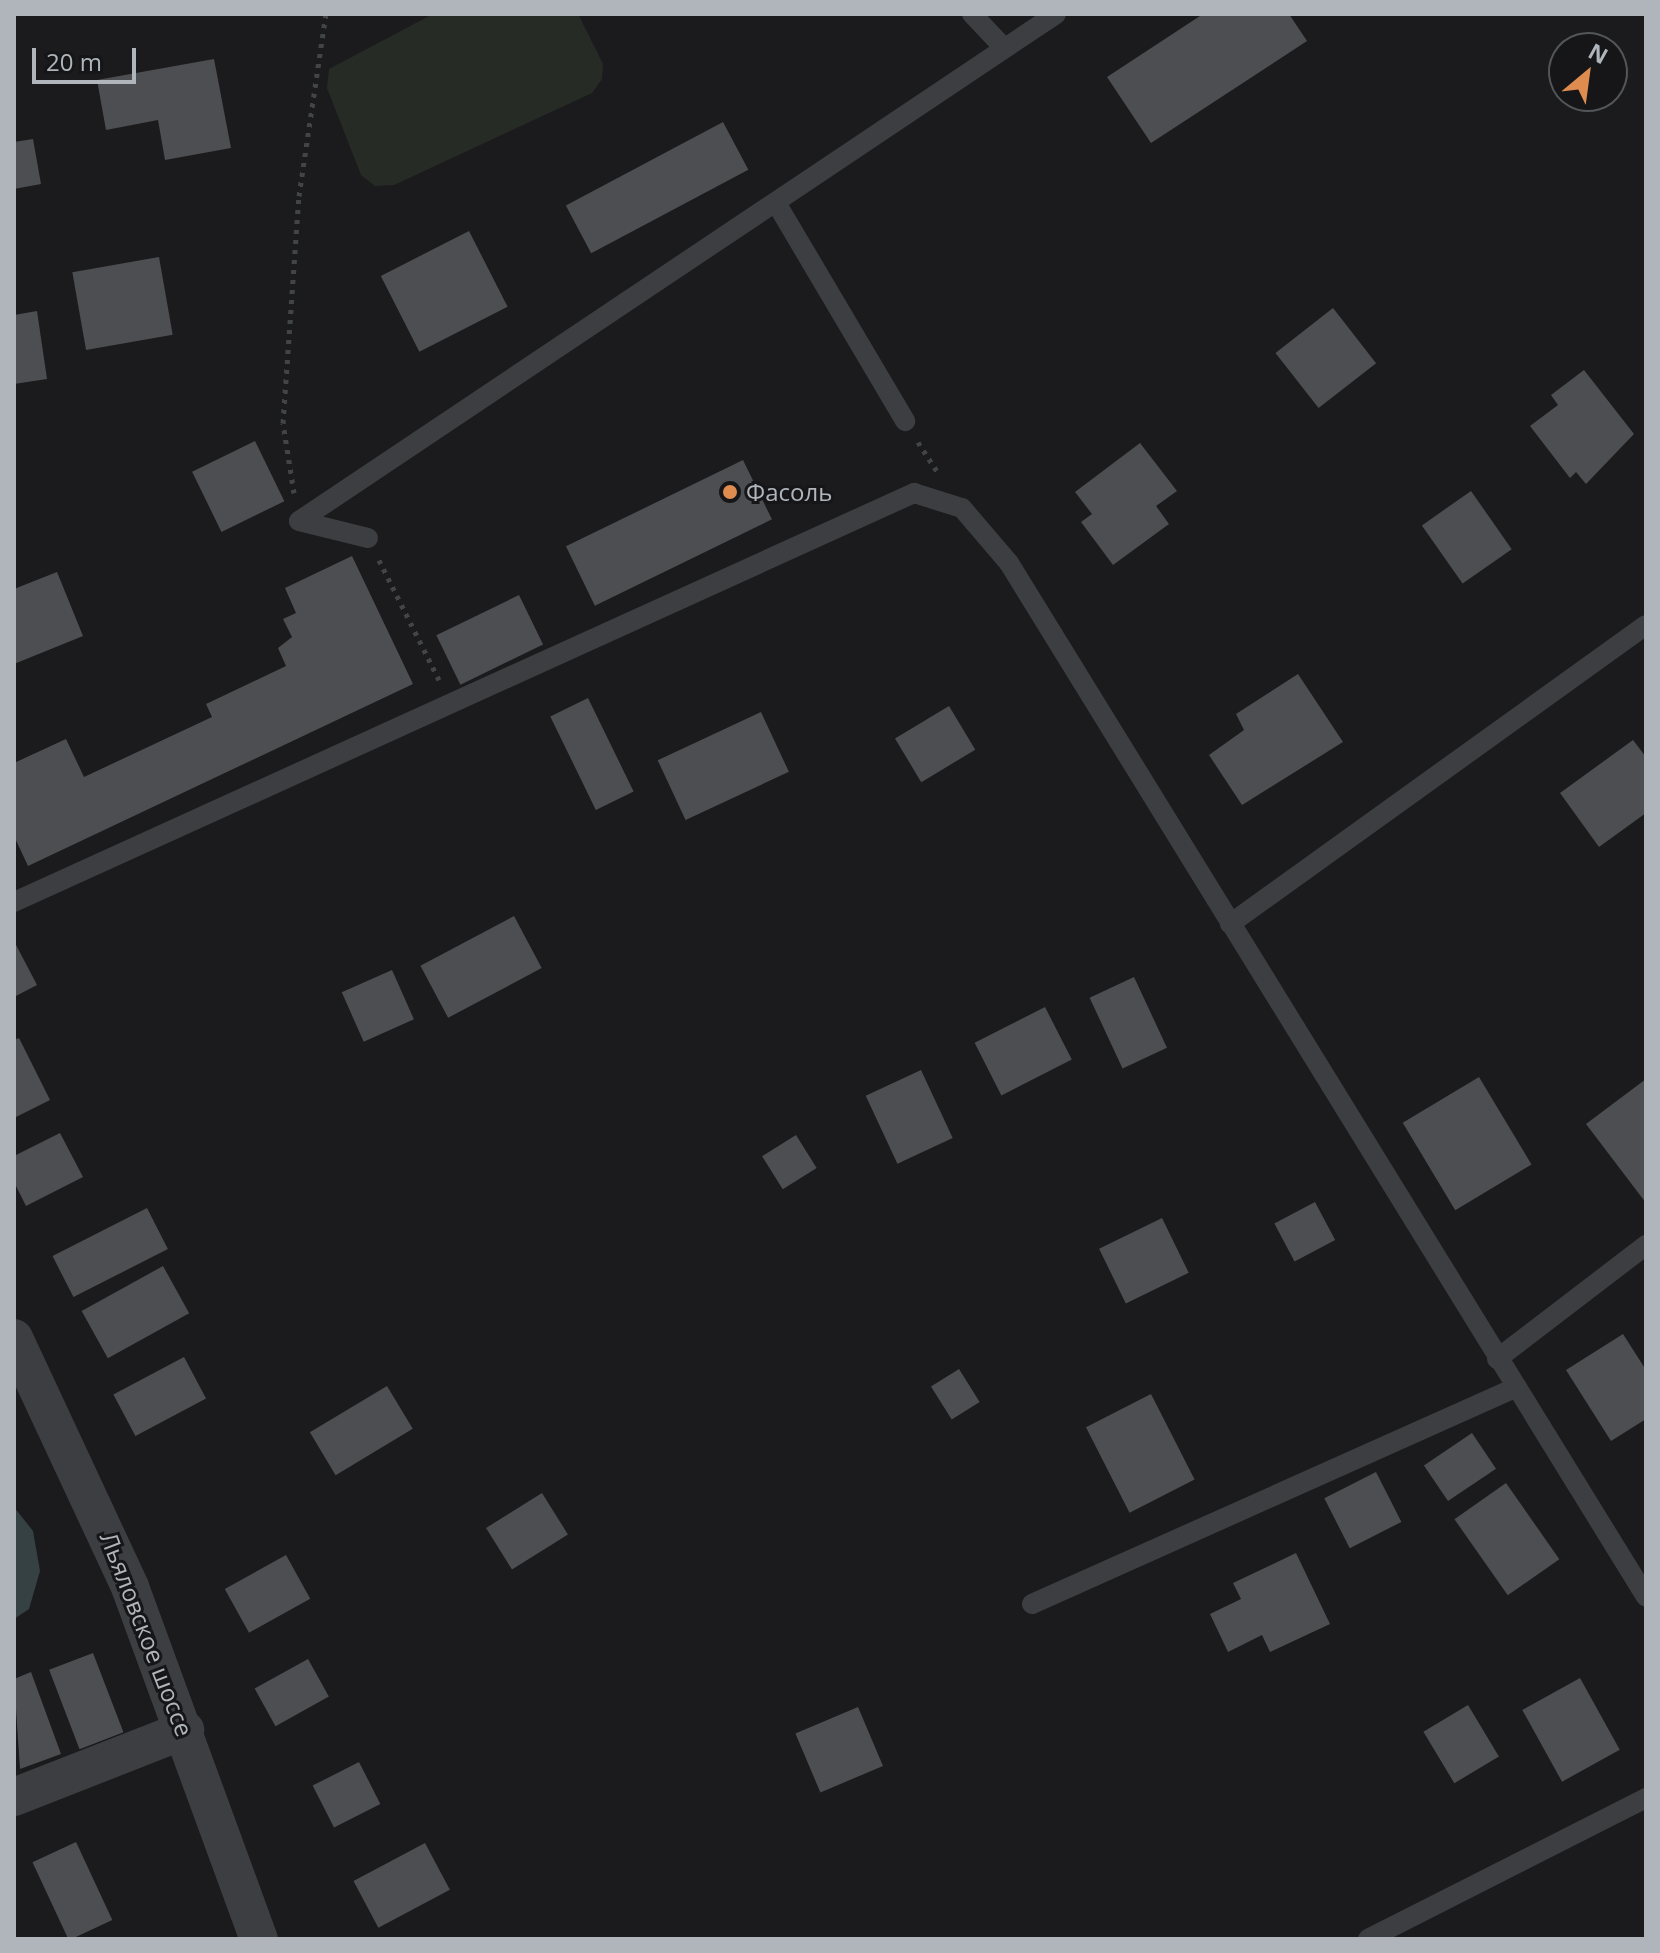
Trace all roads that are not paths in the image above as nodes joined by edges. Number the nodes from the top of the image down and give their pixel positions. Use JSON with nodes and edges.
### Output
{"nodes":[{"id":1,"x":972,"y":14,"type":"edge"},
{"id":2,"x":1056,"y":14,"type":"edge"},
{"id":3,"x":1004,"y":48,"type":"junction"},
{"id":4,"x":778,"y":206,"type":"junction"},
{"id":5,"x":905,"y":421,"type":"road end"},
{"id":6,"x":368,"y":538,"type":"road end"},
{"id":7,"x":1646,"y":625,"type":"edge"},
{"id":8,"x":14,"y":902,"type":"edge"},
{"id":9,"x":1230,"y":924,"type":"junction"},
{"id":10,"x":1646,"y":1245,"type":"edge"},
{"id":11,"x":14,"y":1338,"type":"edge"},
{"id":12,"x":1497,"y":1359,"type":"junction"},
{"id":13,"x":26,"y":1378,"type":"edge"},
{"id":14,"x":1517,"y":1387,"type":"junction"},
{"id":15,"x":1646,"y":1597,"type":"edge"},
{"id":16,"x":1032,"y":1604,"type":"dead end"},
{"id":17,"x":185,"y":1730,"type":"junction"},
{"id":18,"x":14,"y":1797,"type":"edge"},
{"id":19,"x":1646,"y":1798,"type":"edge"},
{"id":20,"x":259,"y":1939,"type":"edge"},
{"id":21,"x":1368,"y":1939,"type":"edge"}],
"edges":[{"from":1,"to":3,"type":"lane"},
{"from":2,"to":3,"type":"lane"},
{"from":3,"to":4,"type":"lane"},
{"from":4,"to":5,"type":"lane"},
{"from":4,"to":6,"type":"lane"},
{"from":7,"to":9,"type":"lane"},
{"from":8,"to":9,"type":"lane"},
{"from":9,"to":12,"type":"lane"},
{"from":10,"to":12,"type":"lane"},
{"from":11,"to":13,"type":"street","name":"Льяловское шоссе"},
{"from":12,"to":14,"type":"lane"},
{"from":13,"to":17,"type":"street","name":"Льяловское шоссе"},
{"from":14,"to":15,"type":"lane"},
{"from":14,"to":16,"type":"lane"},
{"from":17,"to":18,"type":"street"},
{"from":17,"to":20,"type":"street","name":"Льяловское шоссе"},
{"from":19,"to":21,"type":"lane"}]}
